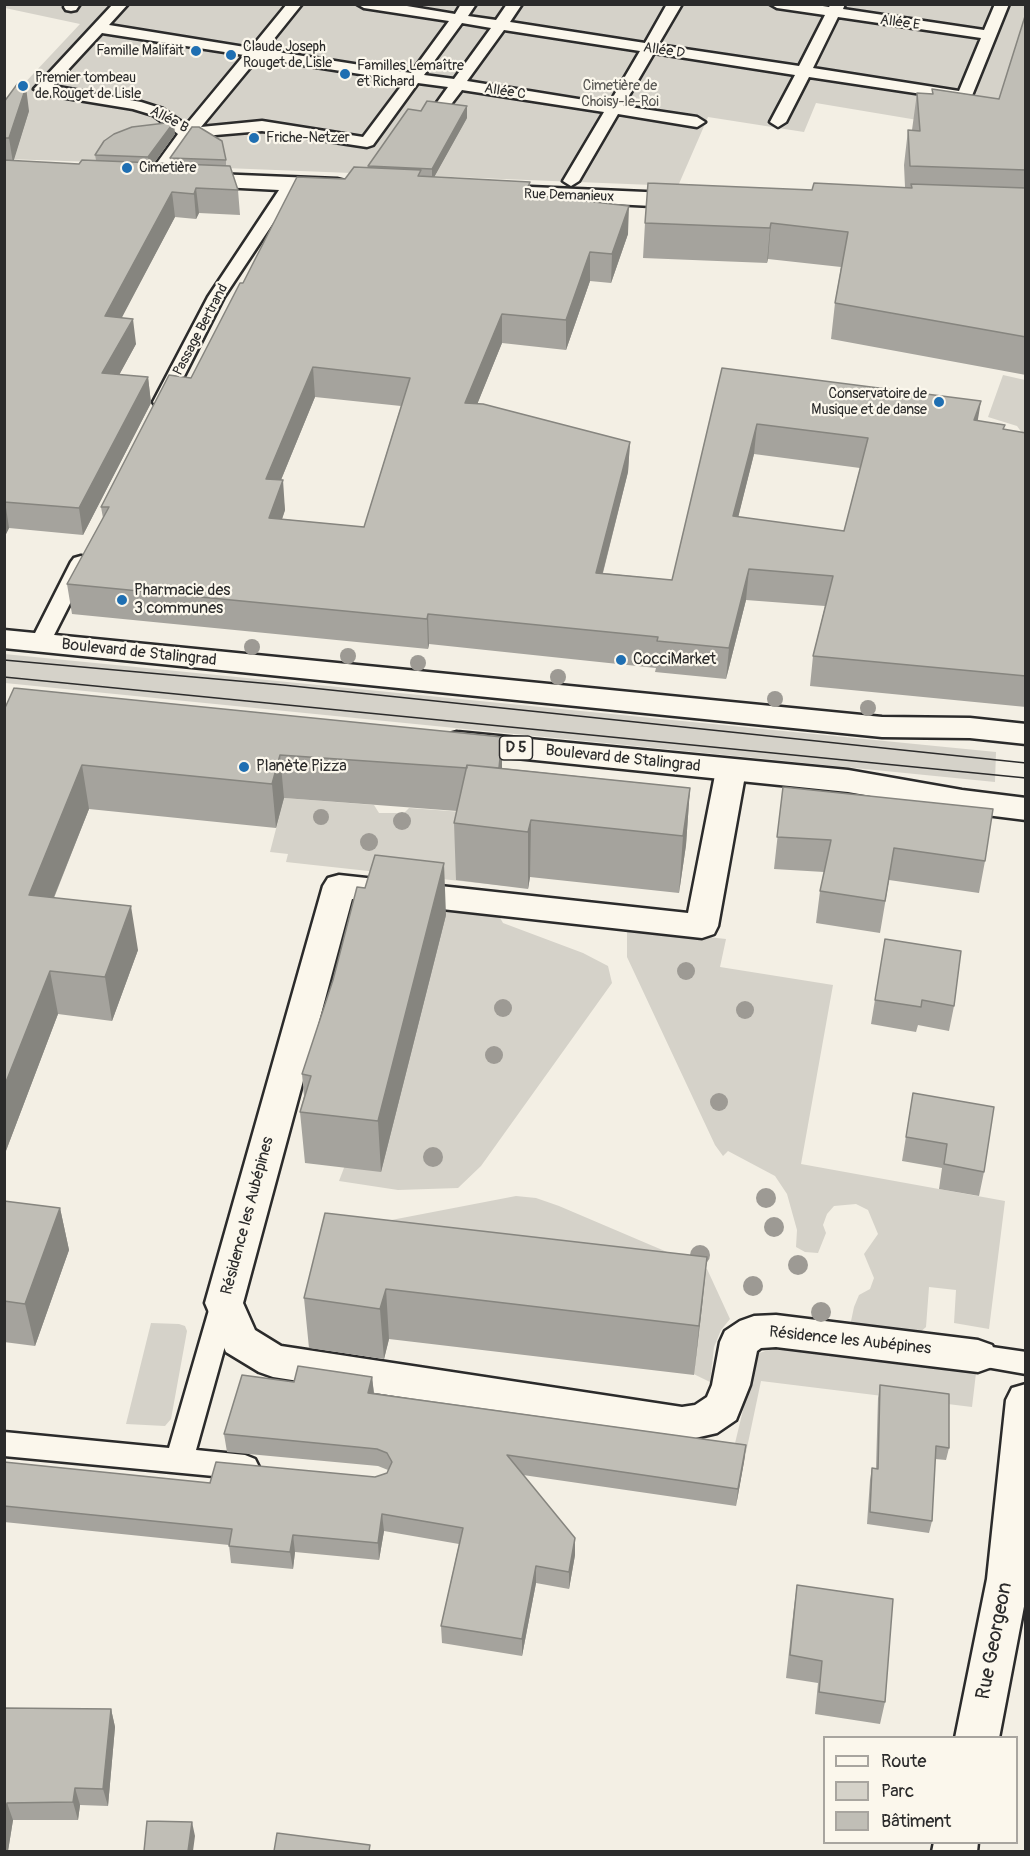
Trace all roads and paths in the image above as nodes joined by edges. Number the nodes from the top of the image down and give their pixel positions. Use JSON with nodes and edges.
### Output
{"nodes":[{"id":1,"x":121,"y":4,"type":"edge"},
{"id":2,"x":295,"y":4,"type":"edge"},
{"id":3,"x":364,"y":4,"type":"edge"},
{"id":4,"x":469,"y":4,"type":"edge"},
{"id":5,"x":514,"y":4,"type":"edge"},
{"id":6,"x":675,"y":4,"type":"edge"},
{"id":7,"x":777,"y":4,"type":"edge"},
{"id":8,"x":1002,"y":4,"type":"edge"},
{"id":9,"x":836,"y":9,"type":"edge"},
{"id":10,"x":458,"y":19,"type":"junction"},
{"id":11,"x":500,"y":26,"type":"junction"},
{"id":12,"x":98,"y":28,"type":"junction"},
{"id":13,"x":989,"y":35,"type":"junction"},
{"id":14,"x":650,"y":49,"type":"junction"},
{"id":15,"x":255,"y":53,"type":"junction"},
{"id":16,"x":804,"y":72,"type":"junction"},
{"id":17,"x":416,"y":78,"type":"junction"},
{"id":18,"x":458,"y":84,"type":"junction"},
{"id":19,"x":965,"y":96,"type":"junction"},
{"id":20,"x":441,"y":108,"type":"edge"},
{"id":21,"x":614,"y":109,"type":"junction"},
{"id":22,"x":955,"y":118,"type":"edge"},
{"id":23,"x":697,"y":122,"type":"dead end"},
{"id":24,"x":778,"y":122,"type":"dead end"},
{"id":25,"x":187,"y":133,"type":"junction"},
{"id":26,"x":142,"y":177,"type":"joint"},
{"id":27,"x":571,"y":181,"type":"dead end"},
{"id":28,"x":291,"y":184,"type":"junction"},
{"id":29,"x":362,"y":187,"type":"edge"},
{"id":30,"x":467,"y":191,"type":"edge"},
{"id":31,"x":714,"y":202,"type":"edge"},
{"id":32,"x":152,"y":422,"type":"edge"},
{"id":33,"x":88,"y":548,"type":"edge"},
{"id":34,"x":4,"y":639,"type":"edge"},
{"id":35,"x":40,"y":643,"type":"junction"},
{"id":36,"x":1026,"y":734,"type":"edge"},
{"id":37,"x":434,"y":740,"type":"edge"},
{"id":38,"x":731,"y":770,"type":"junction"},
{"id":39,"x":1026,"y":809,"type":"edge"},
{"id":40,"x":224,"y":1304,"type":"junction"},
{"id":41,"x":978,"y":1356,"type":"joint"},
{"id":42,"x":1026,"y":1363,"type":"edge"},
{"id":43,"x":1026,"y":1400,"type":"edge"},
{"id":44,"x":4,"y":1444,"type":"edge"},
{"id":45,"x":179,"y":1461,"type":"junction"},
{"id":46,"x":272,"y":1470,"type":"edge"},
{"id":47,"x":977,"y":1736,"type":"edge"}],
"edges":[{"from":1,"to":12,"type":"lane"},
{"from":2,"to":15,"type":"lane"},
{"from":3,"to":10,"type":"lane","name":"Allée D"},
{"from":4,"to":10,"type":"lane"},
{"from":5,"to":11,"type":"lane"},
{"from":6,"to":14,"type":"lane"},
{"from":7,"to":9,"type":"lane","name":"Allée E"},
{"from":8,"to":13,"type":"lane"},
{"from":9,"to":13,"type":"lane","name":"Allée E"},
{"from":9,"to":16,"type":"lane"},
{"from":10,"to":11,"type":"lane","name":"Allée D"},
{"from":10,"to":17,"type":"lane"},
{"from":11,"to":14,"type":"lane","name":"Allée D"},
{"from":11,"to":18,"type":"lane"},
{"from":12,"to":15,"type":"lane","name":"Allée C"},
{"from":12,"to":25,"type":"lane","name":"Allée B"},
{"from":13,"to":19,"type":"lane"},
{"from":14,"to":16,"type":"lane","name":"Allée D"},
{"from":14,"to":21,"type":"lane"},
{"from":15,"to":17,"type":"lane","name":"Allée C"},
{"from":15,"to":25,"type":"lane"},
{"from":16,"to":19,"type":"lane","name":"Allée D"},
{"from":16,"to":24,"type":"lane"},
{"from":17,"to":18,"type":"lane","name":"Allée C"},
{"from":17,"to":25,"type":"lane","name":"Allée B"},
{"from":18,"to":20,"type":"lane"},
{"from":18,"to":21,"type":"lane","name":"Allée C"},
{"from":19,"to":22,"type":"lane"},
{"from":21,"to":23,"type":"lane","name":"Allée C"},
{"from":21,"to":27,"type":"lane"},
{"from":25,"to":26,"type":"lane"},
{"from":26,"to":28,"type":"street"},
{"from":28,"to":29,"type":"street"},
{"from":28,"to":32,"type":"lane","name":"Passage Bertrand"},
{"from":30,"to":31,"type":"street","name":"Rue Demanieux"},
{"from":33,"to":35,"type":"lane"},
{"from":34,"to":35,"type":"street","name":"Boulevard de Stalingrad"},
{"from":35,"to":36,"type":"street","name":"Boulevard de Stalingrad"},
{"from":37,"to":38,"type":"street","name":"Boulevard de Stalingrad","number":"D 5"},
{"from":38,"to":39,"type":"street","name":"Boulevard de Stalingrad","number":"D 5"},
{"from":38,"to":40,"type":"street","name":"Résidence les Aubépines"},
{"from":40,"to":41,"type":"street","name":"Résidence les Aubépines"},
{"from":40,"to":45,"type":"lane"},
{"from":41,"to":42,"type":"lane"},
{"from":43,"to":47,"type":"street","name":"Rue Georgeon"},
{"from":44,"to":45,"type":"lane"},
{"from":45,"to":46,"type":"lane"}]}
